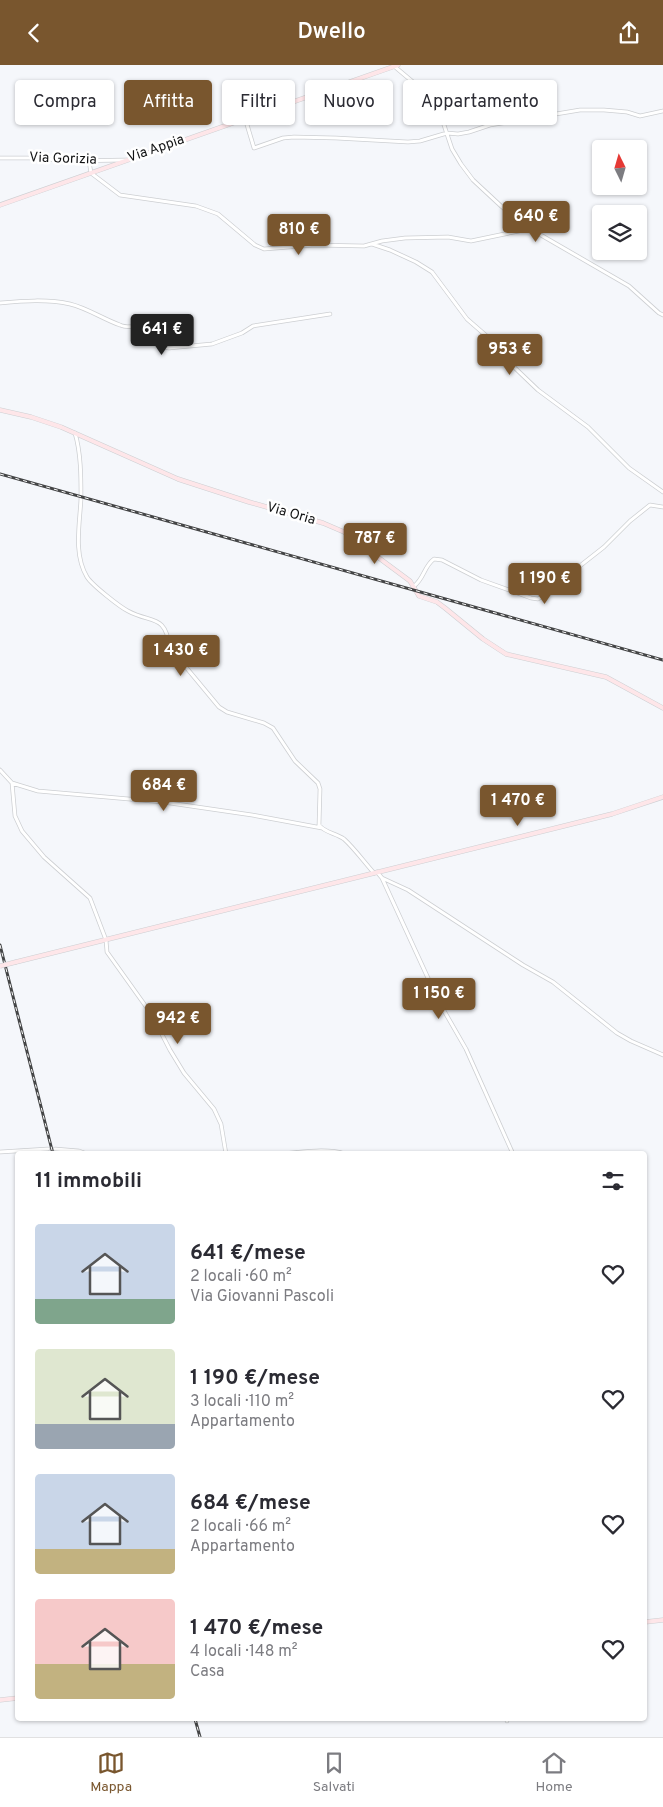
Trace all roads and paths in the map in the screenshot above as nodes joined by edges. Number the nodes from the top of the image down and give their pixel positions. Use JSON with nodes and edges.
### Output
{"nodes":[{"id":1,"x":395,"y":65,"type":"edge"},
{"id":2,"x":384,"y":68,"type":"edge"},
{"id":3,"x":354,"y":80,"type":"edge"},
{"id":4,"x":663,"y":111,"type":"edge"},
{"id":5,"x":224,"y":125,"type":"edge"},
{"id":6,"x":246,"y":125,"type":"edge"},
{"id":7,"x":447,"y":133,"type":"junction"},
{"id":8,"x":0,"y":158,"type":"edge"},
{"id":9,"x":126,"y":160,"type":"junction"},
{"id":10,"x":89,"y":161,"type":"junction"},
{"id":11,"x":91,"y":173,"type":"junction"},
{"id":12,"x":0,"y":205,"type":"edge"},
{"id":13,"x":526,"y":227,"type":"junction"},
{"id":14,"x":372,"y":244,"type":"junction"},
{"id":15,"x":0,"y":303,"type":"edge"},
{"id":16,"x":330,"y":314,"type":"dead end"},
{"id":17,"x":663,"y":316,"type":"edge"},
{"id":18,"x":0,"y":410,"type":"edge"},
{"id":19,"x":75,"y":433,"type":"junction"},
{"id":20,"x":663,"y":492,"type":"edge"},
{"id":21,"x":663,"y":507,"type":"edge"},
{"id":22,"x":414,"y":586,"type":"junction"},
{"id":23,"x":663,"y":708,"type":"edge"},
{"id":24,"x":0,"y":771,"type":"edge"},
{"id":25,"x":12,"y":783,"type":"junction"},
{"id":26,"x":663,"y":797,"type":"edge"},
{"id":27,"x":322,"y":828,"type":"junction"},
{"id":28,"x":376,"y":873,"type":"junction"},
{"id":29,"x":382,"y":878,"type":"junction"},
{"id":30,"x":106,"y":940,"type":"junction"},
{"id":31,"x":0,"y":966,"type":"edge"},
{"id":32,"x":663,"y":1055,"type":"edge"},
{"id":33,"x":48,"y":1149,"type":"dead end"},
{"id":34,"x":55,"y":1149,"type":"dead end"},
{"id":35,"x":15,"y":1151,"type":"edge"},
{"id":36,"x":16,"y":1151,"type":"edge"},
{"id":37,"x":79,"y":1151,"type":"edge"},
{"id":38,"x":226,"y":1151,"type":"edge"},
{"id":39,"x":511,"y":1151,"type":"edge"},
{"id":40,"x":0,"y":1152,"type":"edge"},
{"id":41,"x":663,"y":1620,"type":"edge"},
{"id":42,"x":647,"y":1622,"type":"edge"},
{"id":43,"x":15,"y":1698,"type":"edge"},
{"id":44,"x":0,"y":1700,"type":"edge"}],
"edges":[{"from":1,"to":2,"type":"main road","name":"Via Appia"},
{"from":1,"to":7,"type":"street"},
{"from":2,"to":3,"type":"main road","name":"Via Appia"},
{"from":4,"to":7,"type":"street"},
{"from":5,"to":9,"type":"main road","name":"Via Appia"},
{"from":6,"to":7,"type":"street"},
{"from":7,"to":13,"type":"street"},
{"from":8,"to":10,"type":"street","name":"Via Gorizia"},
{"from":9,"to":10,"type":"street","name":"Via Gorizia"},
{"from":9,"to":11,"type":"main road","name":"Via Appia"},
{"from":10,"to":11,"type":"street"},
{"from":11,"to":12,"type":"main road","name":"Via Appia"},
{"from":11,"to":14,"type":"street"},
{"from":13,"to":14,"type":"street"},
{"from":13,"to":17,"type":"street"},
{"from":14,"to":20,"type":"street"},
{"from":15,"to":16,"type":"street"},
{"from":18,"to":19,"type":"main road","name":"Via Oria"},
{"from":19,"to":22,"type":"main road","name":"Via Oria"},
{"from":19,"to":27,"type":"street"},
{"from":21,"to":22,"type":"street"},
{"from":22,"to":23,"type":"main road","name":"Via Oria"},
{"from":24,"to":25,"type":"street"},
{"from":25,"to":27,"type":"street"},
{"from":25,"to":30,"type":"street"},
{"from":26,"to":28,"type":"main road"},
{"from":27,"to":28,"type":"street"},
{"from":28,"to":29,"type":"street"},
{"from":28,"to":30,"type":"main road"},
{"from":29,"to":32,"type":"street"},
{"from":29,"to":39,"type":"street"},
{"from":30,"to":31,"type":"main road","bridge":true},
{"from":30,"to":38,"type":"street"},
{"from":33,"to":36,"type":"street"},
{"from":34,"to":37,"type":"street"},
{"from":35,"to":40,"type":"street"},
{"from":41,"to":42,"type":"main road"},
{"from":43,"to":44,"type":"main road"}]}
